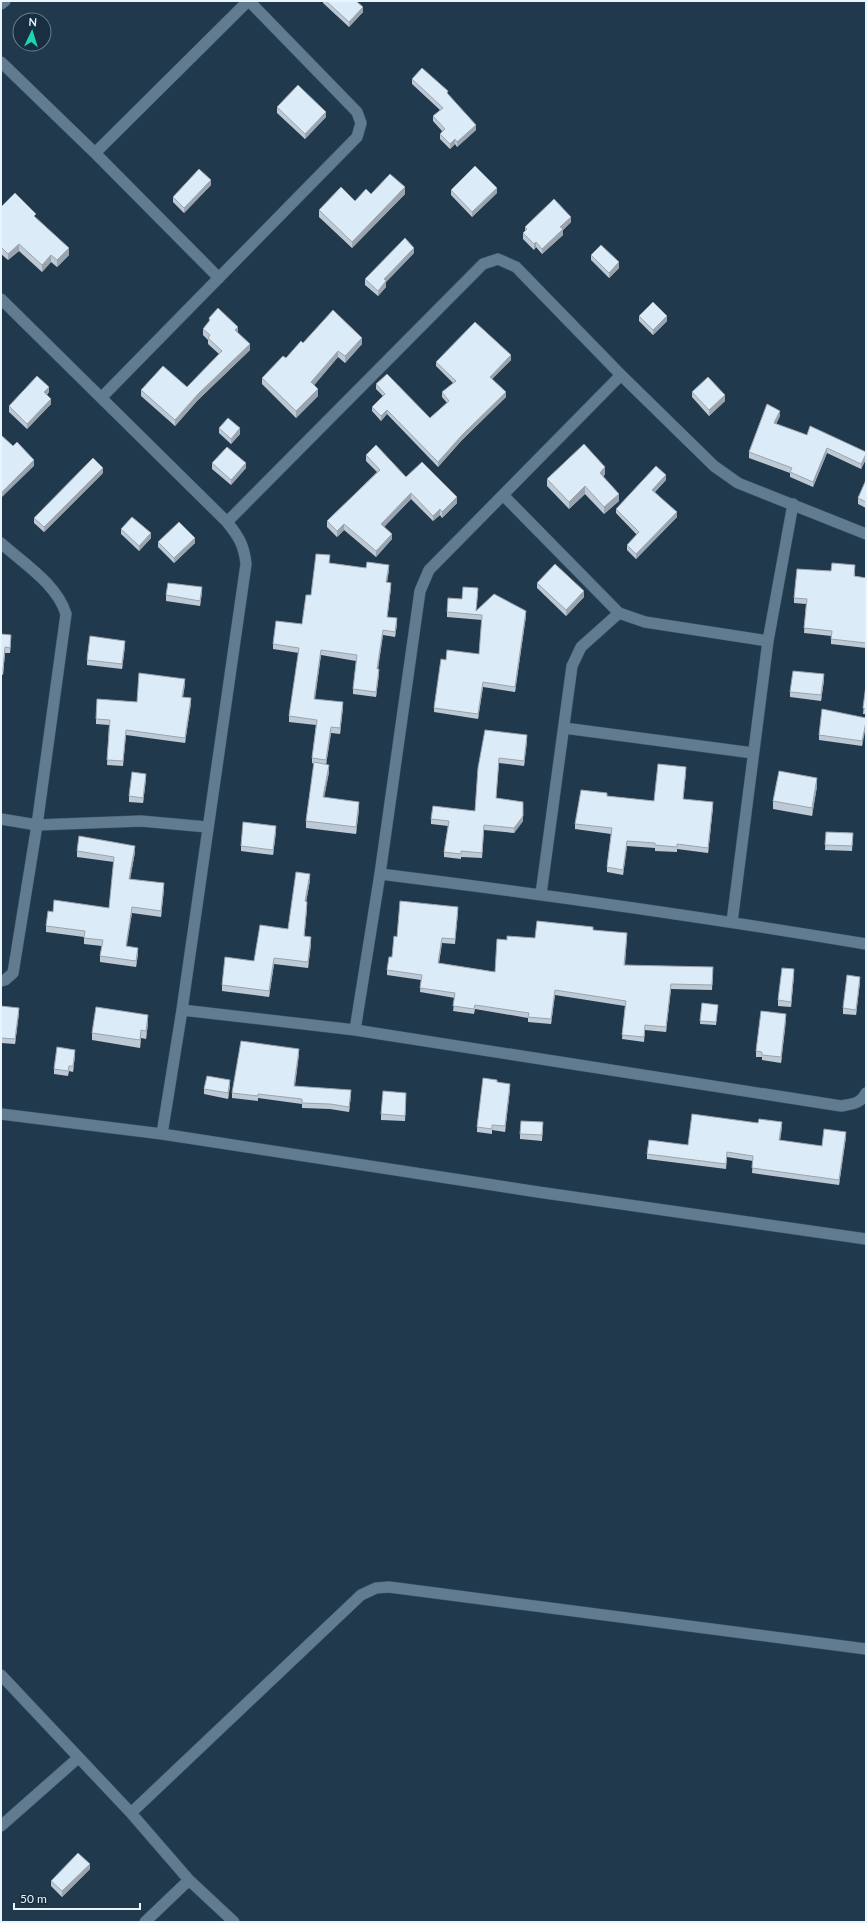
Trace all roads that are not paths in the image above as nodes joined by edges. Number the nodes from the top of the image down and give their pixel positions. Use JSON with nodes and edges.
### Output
{"nodes":[{"id":1,"x":4,"y":1,"type":"edge"},
{"id":2,"x":248,"y":1,"type":"edge"},
{"id":3,"x":1,"y":4,"type":"edge"},
{"id":4,"x":1,"y":62,"type":"edge"},
{"id":5,"x":95,"y":153,"type":"junction"},
{"id":6,"x":219,"y":278,"type":"junction"},
{"id":7,"x":1,"y":298,"type":"edge"},
{"id":8,"x":621,"y":375,"type":"junction"},
{"id":9,"x":102,"y":397,"type":"junction"},
{"id":10,"x":503,"y":495,"type":"junction"},
{"id":11,"x":793,"y":504,"type":"junction"},
{"id":12,"x":227,"y":522,"type":"junction"},
{"id":13,"x":866,"y":534,"type":"edge"},
{"id":14,"x":1,"y":543,"type":"edge"},
{"id":15,"x":619,"y":613,"type":"junction"},
{"id":16,"x":768,"y":641,"type":"junction"},
{"id":17,"x":564,"y":728,"type":"junction"},
{"id":18,"x":753,"y":753,"type":"junction"},
{"id":19,"x":1,"y":819,"type":"edge"},
{"id":20,"x":37,"y":825,"type":"junction"},
{"id":21,"x":207,"y":827,"type":"junction"},
{"id":22,"x":380,"y":874,"type":"junction"},
{"id":23,"x":541,"y":894,"type":"junction"},
{"id":24,"x":732,"y":922,"type":"junction"},
{"id":25,"x":866,"y":944,"type":"edge"},
{"id":26,"x":1,"y":981,"type":"edge"},
{"id":27,"x":182,"y":1010,"type":"junction"},
{"id":28,"x":355,"y":1030,"type":"junction"},
{"id":29,"x":866,"y":1093,"type":"edge"},
{"id":30,"x":1,"y":1114,"type":"edge"},
{"id":31,"x":162,"y":1134,"type":"junction"},
{"id":32,"x":866,"y":1239,"type":"edge"},
{"id":33,"x":866,"y":1649,"type":"edge"},
{"id":34,"x":1,"y":1675,"type":"edge"},
{"id":35,"x":78,"y":1758,"type":"junction"},
{"id":36,"x":131,"y":1813,"type":"junction"},
{"id":37,"x":1,"y":1826,"type":"edge"},
{"id":38,"x":189,"y":1880,"type":"junction"},
{"id":39,"x":145,"y":1922,"type":"edge"},
{"id":40,"x":234,"y":1922,"type":"edge"}],
"edges":[{"from":1,"to":3,"type":"street"},
{"from":2,"to":5,"type":"street"},
{"from":2,"to":6,"type":"street"},
{"from":4,"to":5,"type":"street"},
{"from":5,"to":6,"type":"street"},
{"from":6,"to":9,"type":"street"},
{"from":7,"to":9,"type":"street"},
{"from":8,"to":10,"type":"street"},
{"from":8,"to":11,"type":"street"},
{"from":8,"to":12,"type":"street"},
{"from":9,"to":12,"type":"street"},
{"from":10,"to":15,"type":"street"},
{"from":10,"to":22,"type":"street"},
{"from":11,"to":13,"type":"street"},
{"from":11,"to":16,"type":"street"},
{"from":12,"to":21,"type":"street"},
{"from":14,"to":20,"type":"street"},
{"from":15,"to":16,"type":"street"},
{"from":15,"to":17,"type":"street"},
{"from":16,"to":18,"type":"street"},
{"from":17,"to":18,"type":"street"},
{"from":17,"to":23,"type":"street"},
{"from":18,"to":24,"type":"street"},
{"from":19,"to":20,"type":"street"},
{"from":20,"to":21,"type":"street"},
{"from":20,"to":26,"type":"street"},
{"from":21,"to":27,"type":"street"},
{"from":22,"to":23,"type":"street"},
{"from":22,"to":28,"type":"street"},
{"from":23,"to":24,"type":"street"},
{"from":24,"to":25,"type":"street"},
{"from":27,"to":28,"type":"street"},
{"from":27,"to":31,"type":"street"},
{"from":28,"to":29,"type":"street"},
{"from":30,"to":31,"type":"street"},
{"from":31,"to":32,"type":"street"},
{"from":33,"to":36,"type":"street"},
{"from":34,"to":35,"type":"street"},
{"from":35,"to":36,"type":"street"},
{"from":35,"to":37,"type":"street"},
{"from":36,"to":38,"type":"street"},
{"from":38,"to":39,"type":"street"},
{"from":38,"to":40,"type":"street"}]}
